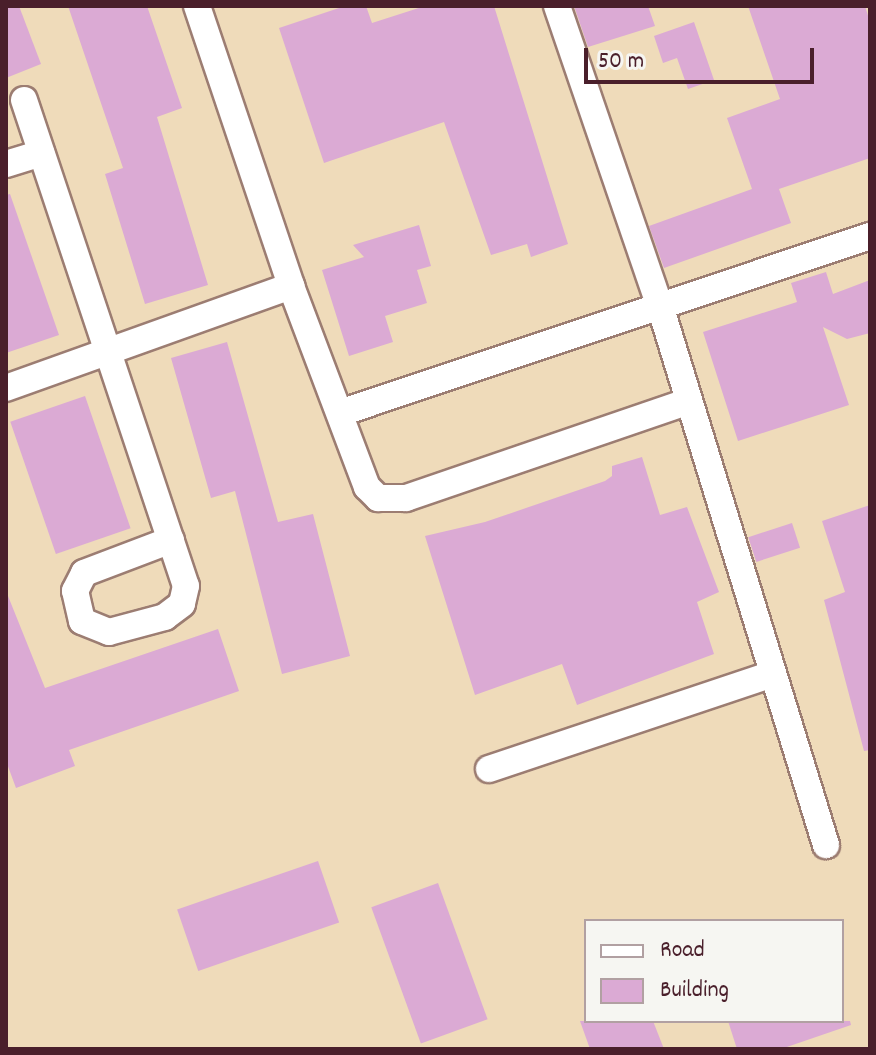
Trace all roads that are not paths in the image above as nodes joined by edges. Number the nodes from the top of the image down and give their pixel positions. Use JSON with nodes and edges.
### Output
{"nodes":[{"id":1,"x":197,"y":6,"type":"edge"},
{"id":2,"x":557,"y":6,"type":"edge"},
{"id":3,"x":24,"y":100,"type":"dead end"},
{"id":4,"x":41,"y":153,"type":"junction"},
{"id":5,"x":6,"y":164,"type":"edge"},
{"id":6,"x":870,"y":236,"type":"edge"},
{"id":7,"x":291,"y":286,"type":"junction"},
{"id":8,"x":661,"y":309,"type":"junction"},
{"id":9,"x":106,"y":353,"type":"junction"},
{"id":10,"x":6,"y":388,"type":"edge"},
{"id":11,"x":689,"y":401,"type":"junction"},
{"id":12,"x":340,"y":413,"type":"junction"},
{"id":13,"x":171,"y":540,"type":"dead end"},
{"id":14,"x":770,"y":675,"type":"junction"},
{"id":15,"x":489,"y":769,"type":"dead end"},
{"id":16,"x":826,"y":845,"type":"dead end"}],
"edges":[{"from":1,"to":7,"type":"street"},
{"from":2,"to":8,"type":"street"},
{"from":3,"to":4,"type":"street"},
{"from":4,"to":5,"type":"street"},
{"from":4,"to":9,"type":"street"},
{"from":6,"to":8,"type":"street"},
{"from":7,"to":9,"type":"street"},
{"from":7,"to":12,"type":"street"},
{"from":8,"to":11,"type":"street"},
{"from":8,"to":12,"type":"street"},
{"from":9,"to":10,"type":"street"},
{"from":9,"to":13,"type":"street"},
{"from":11,"to":12,"type":"street"},
{"from":11,"to":14,"type":"street"},
{"from":14,"to":15,"type":"street"},
{"from":14,"to":16,"type":"street"}]}
